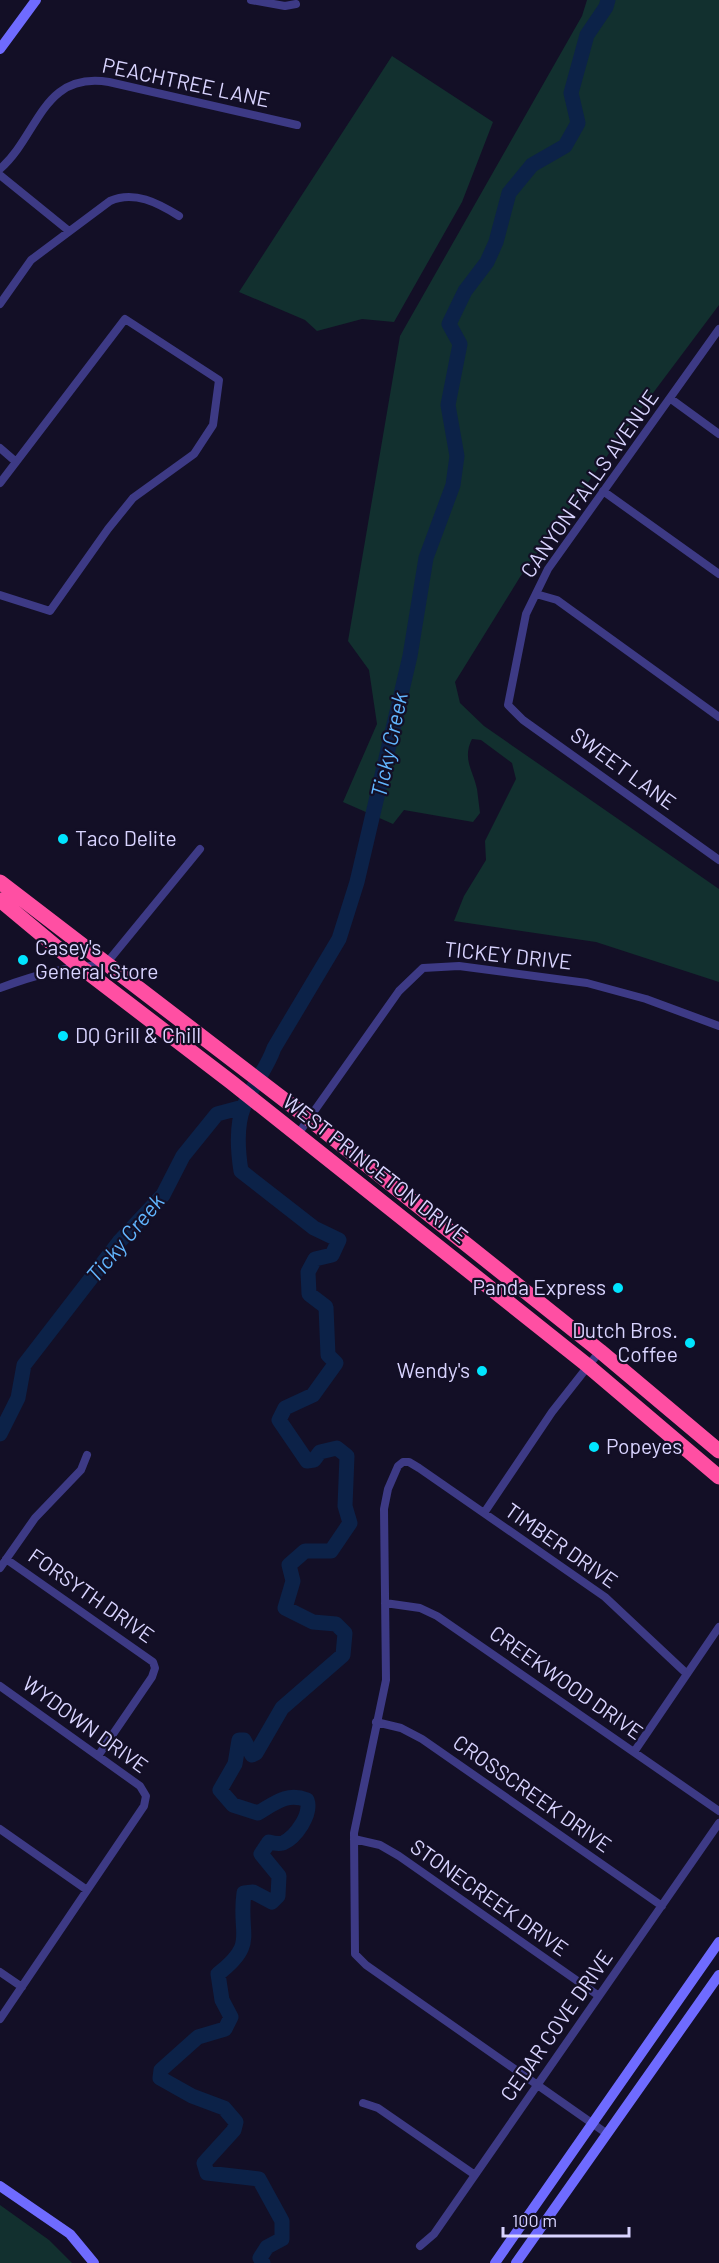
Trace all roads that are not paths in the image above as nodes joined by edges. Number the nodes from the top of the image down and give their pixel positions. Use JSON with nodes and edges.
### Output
{"nodes":[{"id":1,"x":36,"y":0,"type":"edge"},
{"id":2,"x":251,"y":0,"type":"edge"},
{"id":3,"x":296,"y":4,"type":"dead end"},
{"id":4,"x":0,"y":49,"type":"edge"},
{"id":5,"x":297,"y":125,"type":"dead end"},
{"id":6,"x":0,"y":169,"type":"edge"},
{"id":7,"x":0,"y":175,"type":"edge"},
{"id":8,"x":179,"y":216,"type":"dead end"},
{"id":9,"x":69,"y":231,"type":"junction"},
{"id":10,"x":0,"y":304,"type":"edge"},
{"id":11,"x":719,"y":329,"type":"edge"},
{"id":12,"x":671,"y":399,"type":"junction"},
{"id":13,"x":719,"y":434,"type":"edge"},
{"id":14,"x":0,"y":448,"type":"edge"},
{"id":15,"x":15,"y":461,"type":"junction"},
{"id":16,"x":0,"y":483,"type":"edge"},
{"id":17,"x":603,"y":491,"type":"junction"},
{"id":18,"x":719,"y":574,"type":"edge"},
{"id":19,"x":536,"y":594,"type":"junction"},
{"id":20,"x":0,"y":595,"type":"edge"},
{"id":21,"x":508,"y":705,"type":"joint"},
{"id":22,"x":719,"y":717,"type":"edge"},
{"id":23,"x":200,"y":849,"type":"dead end"},
{"id":24,"x":719,"y":860,"type":"edge"},
{"id":25,"x":0,"y":882,"type":"edge"},
{"id":26,"x":0,"y":900,"type":"edge"},
{"id":27,"x":105,"y":965,"type":"junction"},
{"id":28,"x":78,"y":966,"type":"junction"},
{"id":29,"x":0,"y":988,"type":"edge"},
{"id":30,"x":719,"y":1026,"type":"edge"},
{"id":31,"x":308,"y":1119,"type":"junction"},
{"id":32,"x":298,"y":1134,"type":"junction"},
{"id":33,"x":600,"y":1351,"type":"junction"},
{"id":34,"x":587,"y":1365,"type":"junction"},
{"id":35,"x":719,"y":1451,"type":"edge"},
{"id":36,"x":87,"y":1455,"type":"dead end"},
{"id":37,"x":719,"y":1477,"type":"edge"},
{"id":38,"x":484,"y":1513,"type":"junction"},
{"id":39,"x":6,"y":1559,"type":"junction"},
{"id":40,"x":0,"y":1568,"type":"edge"},
{"id":41,"x":385,"y":1603,"type":"junction"},
{"id":42,"x":719,"y":1627,"type":"edge"},
{"id":43,"x":687,"y":1674,"type":"junction"},
{"id":44,"x":0,"y":1686,"type":"edge"},
{"id":45,"x":376,"y":1722,"type":"junction"},
{"id":46,"x":634,"y":1752,"type":"junction"},
{"id":47,"x":98,"y":1756,"type":"junction"},
{"id":48,"x":719,"y":1811,"type":"edge"},
{"id":49,"x":719,"y":1823,"type":"edge"},
{"id":50,"x":0,"y":1829,"type":"edge"},
{"id":51,"x":354,"y":1839,"type":"junction"},
{"id":52,"x":87,"y":1890,"type":"junction"},
{"id":53,"x":662,"y":1906,"type":"junction"},
{"id":54,"x":719,"y":1942,"type":"edge"},
{"id":55,"x":0,"y":1972,"type":"edge"},
{"id":56,"x":719,"y":1975,"type":"edge"},
{"id":57,"x":22,"y":1987,"type":"junction"},
{"id":58,"x":599,"y":1996,"type":"junction"},
{"id":59,"x":0,"y":2019,"type":"edge"},
{"id":60,"x":537,"y":2085,"type":"junction"},
{"id":61,"x":363,"y":2103,"type":"dead end"},
{"id":62,"x":592,"y":2124,"type":"junction"},
{"id":63,"x":606,"y":2133,"type":"junction"},
{"id":64,"x":475,"y":2175,"type":"junction"},
{"id":65,"x":0,"y":2186,"type":"edge"},
{"id":66,"x":420,"y":2246,"type":"dead end"},
{"id":67,"x":94,"y":2263,"type":"edge"},
{"id":68,"x":495,"y":2263,"type":"edge"},
{"id":69,"x":516,"y":2263,"type":"edge"}],
"edges":[{"from":1,"to":4,"type":"street"},
{"from":2,"to":3,"type":"street"},
{"from":5,"to":6,"type":"street","name":"PEACHTREE LANE"},
{"from":7,"to":9,"type":"street"},
{"from":8,"to":9,"type":"street"},
{"from":9,"to":10,"type":"street"},
{"from":11,"to":12,"type":"street","name":"CANYON FALLS AVENUE"},
{"from":12,"to":13,"type":"street"},
{"from":12,"to":17,"type":"street","name":"CANYON FALLS AVENUE"},
{"from":14,"to":15,"type":"street"},
{"from":15,"to":16,"type":"street"},
{"from":15,"to":20,"type":"street"},
{"from":17,"to":18,"type":"street"},
{"from":17,"to":19,"type":"street","name":"CANYON FALLS AVENUE"},
{"from":19,"to":21,"type":"street","name":"CANYON FALLS AVENUE"},
{"from":19,"to":22,"type":"street"},
{"from":21,"to":24,"type":"street","name":"SWEET LANE"},
{"from":23,"to":27,"type":"street"},
{"from":25,"to":27,"type":"highway","name":"WEST PRINCETON DRIVE"},
{"from":26,"to":28,"type":"highway","name":"WEST PRINCETON DRIVE"},
{"from":27,"to":28,"type":"street"},
{"from":27,"to":31,"type":"highway","name":"WEST PRINCETON DRIVE"},
{"from":28,"to":29,"type":"street"},
{"from":28,"to":32,"type":"highway","name":"WEST PRINCETON DRIVE"},
{"from":30,"to":31,"type":"street","name":"TICKEY DRIVE"},
{"from":31,"to":32,"type":"street","name":"TICKEY DRIVE"},
{"from":31,"to":33,"type":"highway","name":"WEST PRINCETON DRIVE"},
{"from":32,"to":34,"type":"highway","name":"WEST PRINCETON DRIVE"},
{"from":33,"to":34,"type":"street"},
{"from":33,"to":35,"type":"highway","name":"WEST PRINCETON DRIVE"},
{"from":34,"to":37,"type":"highway","name":"WEST PRINCETON DRIVE"},
{"from":34,"to":38,"type":"street"},
{"from":36,"to":39,"type":"street"},
{"from":38,"to":41,"type":"street","name":"TIMBER DRIVE"},
{"from":38,"to":43,"type":"street","name":"TIMBER DRIVE"},
{"from":39,"to":40,"type":"street"},
{"from":39,"to":47,"type":"street","name":"FORSYTH DRIVE"},
{"from":41,"to":45,"type":"street"},
{"from":41,"to":46,"type":"street","name":"CREEKWOOD DRIVE"},
{"from":42,"to":43,"type":"street"},
{"from":43,"to":46,"type":"street"},
{"from":44,"to":47,"type":"street","name":"WYDOWN DRIVE"},
{"from":45,"to":51,"type":"street"},
{"from":45,"to":53,"type":"street","name":"CROSSCREEK DRIVE"},
{"from":46,"to":48,"type":"street","name":"CREEKWOOD DRIVE"},
{"from":47,"to":52,"type":"street","name":"WYDOWN DRIVE"},
{"from":49,"to":53,"type":"street","name":"CEDAR COVE DRIVE"},
{"from":50,"to":52,"type":"street"},
{"from":51,"to":58,"type":"street","name":"STONECREEK DRIVE"},
{"from":51,"to":60,"type":"street"},
{"from":52,"to":57,"type":"street"},
{"from":53,"to":58,"type":"street","name":"CEDAR COVE DRIVE"},
{"from":54,"to":62,"type":"street"},
{"from":55,"to":57,"type":"street"},
{"from":56,"to":63,"type":"street"},
{"from":57,"to":59,"type":"street"},
{"from":58,"to":60,"type":"street","name":"CEDAR COVE DRIVE"},
{"from":60,"to":62,"type":"street"},
{"from":60,"to":64,"type":"street","name":"CEDAR COVE DRIVE"},
{"from":61,"to":64,"type":"street"},
{"from":62,"to":63,"type":"street"},
{"from":62,"to":68,"type":"street"},
{"from":63,"to":69,"type":"street"},
{"from":64,"to":66,"type":"street","name":"CEDAR COVE DRIVE"},
{"from":65,"to":67,"type":"street"}]}
